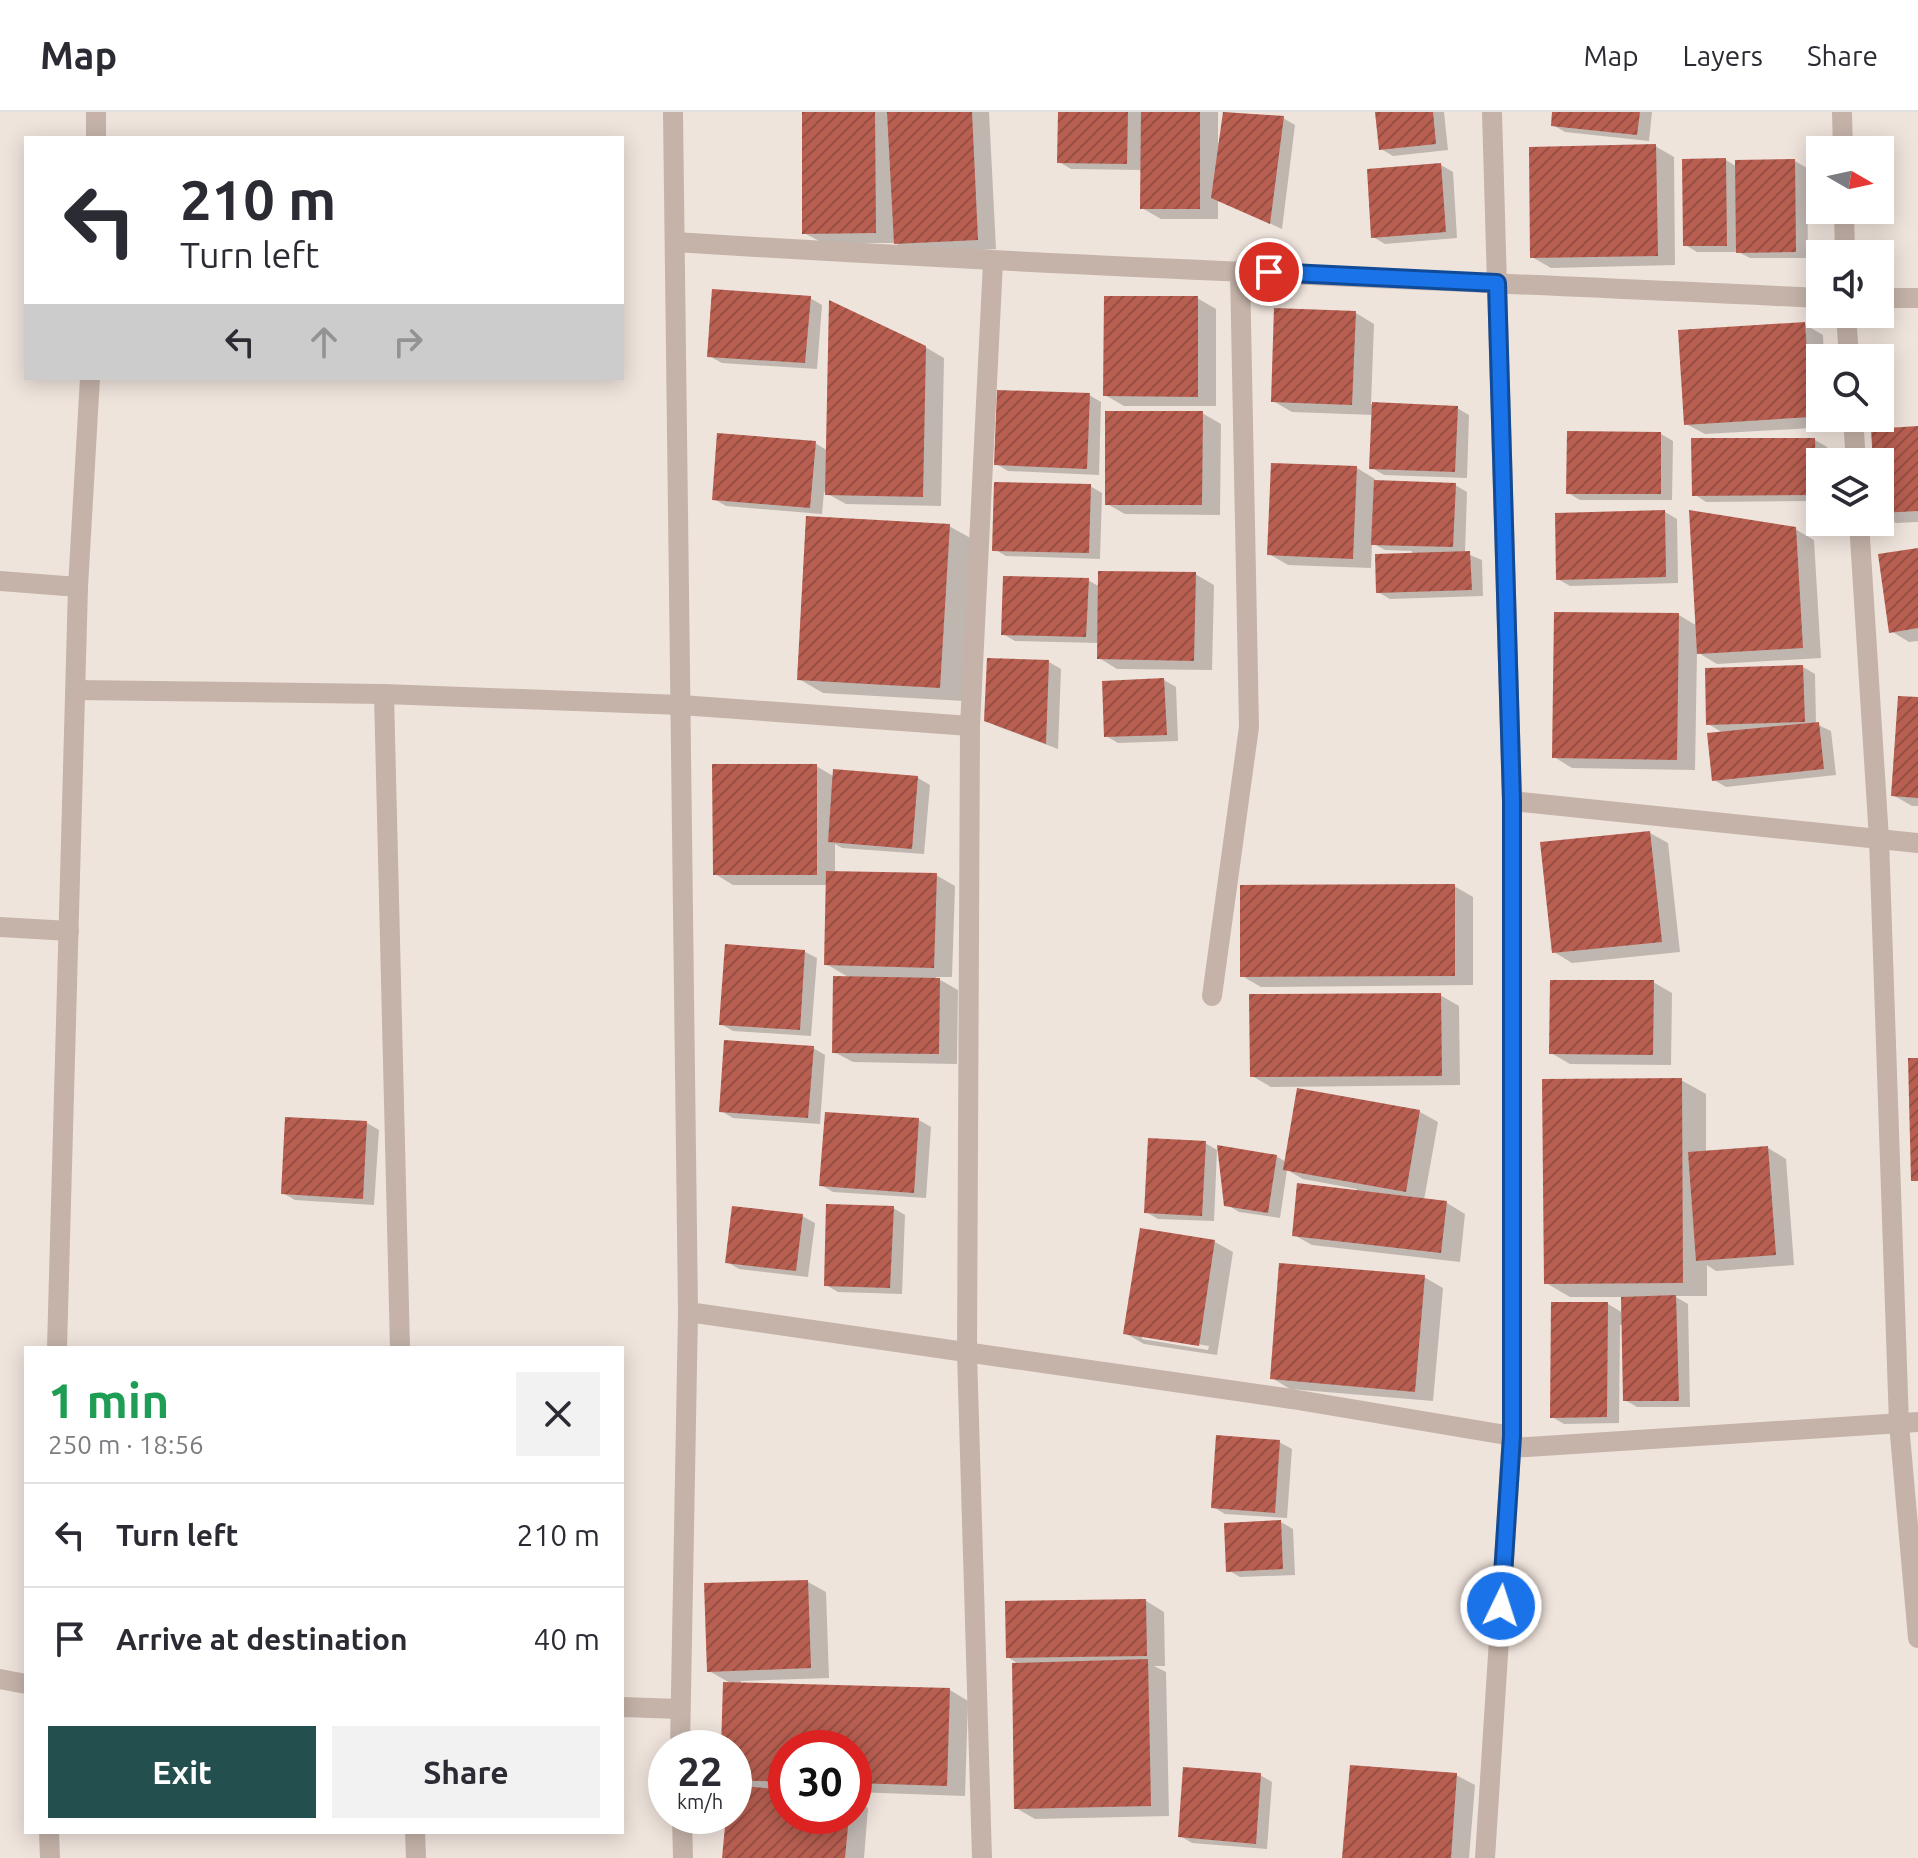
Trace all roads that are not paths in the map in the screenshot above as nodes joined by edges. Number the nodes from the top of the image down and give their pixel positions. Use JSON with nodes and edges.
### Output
{"nodes":[{"id":1,"x":96,"y":112,"type":"edge"},
{"id":2,"x":673,"y":112,"type":"edge"},
{"id":3,"x":1492,"y":112,"type":"edge"},
{"id":4,"x":1842,"y":112,"type":"edge"},
{"id":5,"x":96,"y":136,"type":"edge"},
{"id":6,"x":1843,"y":136,"type":"edge"},
{"id":7,"x":675,"y":242,"type":"junction"},
{"id":8,"x":993,"y":262,"type":"junction"},
{"id":9,"x":1240,"y":270,"type":"junction"},
{"id":10,"x":1497,"y":283,"type":"junction"},
{"id":11,"x":1806,"y":297,"type":"edge"},
{"id":12,"x":1894,"y":298,"type":"edge"},
{"id":13,"x":1918,"y":298,"type":"edge"},
{"id":14,"x":90,"y":380,"type":"edge"},
{"id":15,"x":1860,"y":536,"type":"edge"},
{"id":16,"x":0,"y":581,"type":"edge"},
{"id":17,"x":78,"y":587,"type":"junction"},
{"id":18,"x":76,"y":690,"type":"junction"},
{"id":19,"x":384,"y":694,"type":"junction"},
{"id":20,"x":681,"y":705,"type":"junction"},
{"id":21,"x":970,"y":726,"type":"junction"},
{"id":22,"x":1512,"y":801,"type":"junction"},
{"id":23,"x":1879,"y":839,"type":"junction"},
{"id":24,"x":1918,"y":843,"type":"edge"},
{"id":25,"x":0,"y":927,"type":"edge"},
{"id":26,"x":69,"y":931,"type":"junction"},
{"id":27,"x":1212,"y":996,"type":"dead end"},
{"id":28,"x":688,"y":1312,"type":"junction"},
{"id":29,"x":57,"y":1346,"type":"edge"},
{"id":30,"x":400,"y":1346,"type":"edge"},
{"id":31,"x":967,"y":1353,"type":"junction"},
{"id":32,"x":1909,"y":1423,"type":"edge"},
{"id":33,"x":1512,"y":1442,"type":"junction"},
{"id":34,"x":1918,"y":1638,"type":"edge"},
{"id":35,"x":0,"y":1679,"type":"edge"},
{"id":36,"x":24,"y":1684,"type":"edge"},
{"id":37,"x":624,"y":1707,"type":"edge"},
{"id":38,"x":679,"y":1709,"type":"junction"},
{"id":39,"x":680,"y":1730,"type":"edge"},
{"id":40,"x":49,"y":1834,"type":"edge"},
{"id":41,"x":415,"y":1834,"type":"edge"},
{"id":42,"x":682,"y":1834,"type":"edge"},
{"id":43,"x":50,"y":1858,"type":"edge"},
{"id":44,"x":416,"y":1858,"type":"edge"},
{"id":45,"x":683,"y":1858,"type":"edge"},
{"id":46,"x":982,"y":1858,"type":"edge"},
{"id":47,"x":1485,"y":1858,"type":"edge"}],
"edges":[{"from":1,"to":5,"type":"street"},
{"from":2,"to":7,"type":"street"},
{"from":3,"to":10,"type":"street"},
{"from":4,"to":6,"type":"street"},
{"from":7,"to":8,"type":"street"},
{"from":7,"to":20,"type":"street"},
{"from":8,"to":9,"type":"street"},
{"from":8,"to":21,"type":"street"},
{"from":9,"to":10,"type":"street"},
{"from":9,"to":27,"type":"street"},
{"from":10,"to":11,"type":"street"},
{"from":10,"to":22,"type":"street"},
{"from":12,"to":13,"type":"street"},
{"from":14,"to":17,"type":"street"},
{"from":15,"to":23,"type":"street"},
{"from":16,"to":17,"type":"street"},
{"from":17,"to":18,"type":"street"},
{"from":18,"to":19,"type":"street"},
{"from":18,"to":26,"type":"street"},
{"from":19,"to":20,"type":"street"},
{"from":19,"to":30,"type":"street"},
{"from":20,"to":21,"type":"street"},
{"from":20,"to":28,"type":"street"},
{"from":21,"to":31,"type":"street"},
{"from":22,"to":23,"type":"street"},
{"from":22,"to":33,"type":"street"},
{"from":23,"to":24,"type":"street"},
{"from":23,"to":32,"type":"street"},
{"from":25,"to":26,"type":"street"},
{"from":26,"to":29,"type":"street"},
{"from":28,"to":31,"type":"street"},
{"from":28,"to":38,"type":"street"},
{"from":31,"to":33,"type":"street"},
{"from":31,"to":46,"type":"street"},
{"from":32,"to":33,"type":"street"},
{"from":32,"to":34,"type":"street"},
{"from":33,"to":47,"type":"street"},
{"from":35,"to":36,"type":"street"},
{"from":37,"to":38,"type":"street"},
{"from":38,"to":39,"type":"street"},
{"from":40,"to":43,"type":"street"},
{"from":41,"to":44,"type":"street"},
{"from":42,"to":45,"type":"street"}]}
